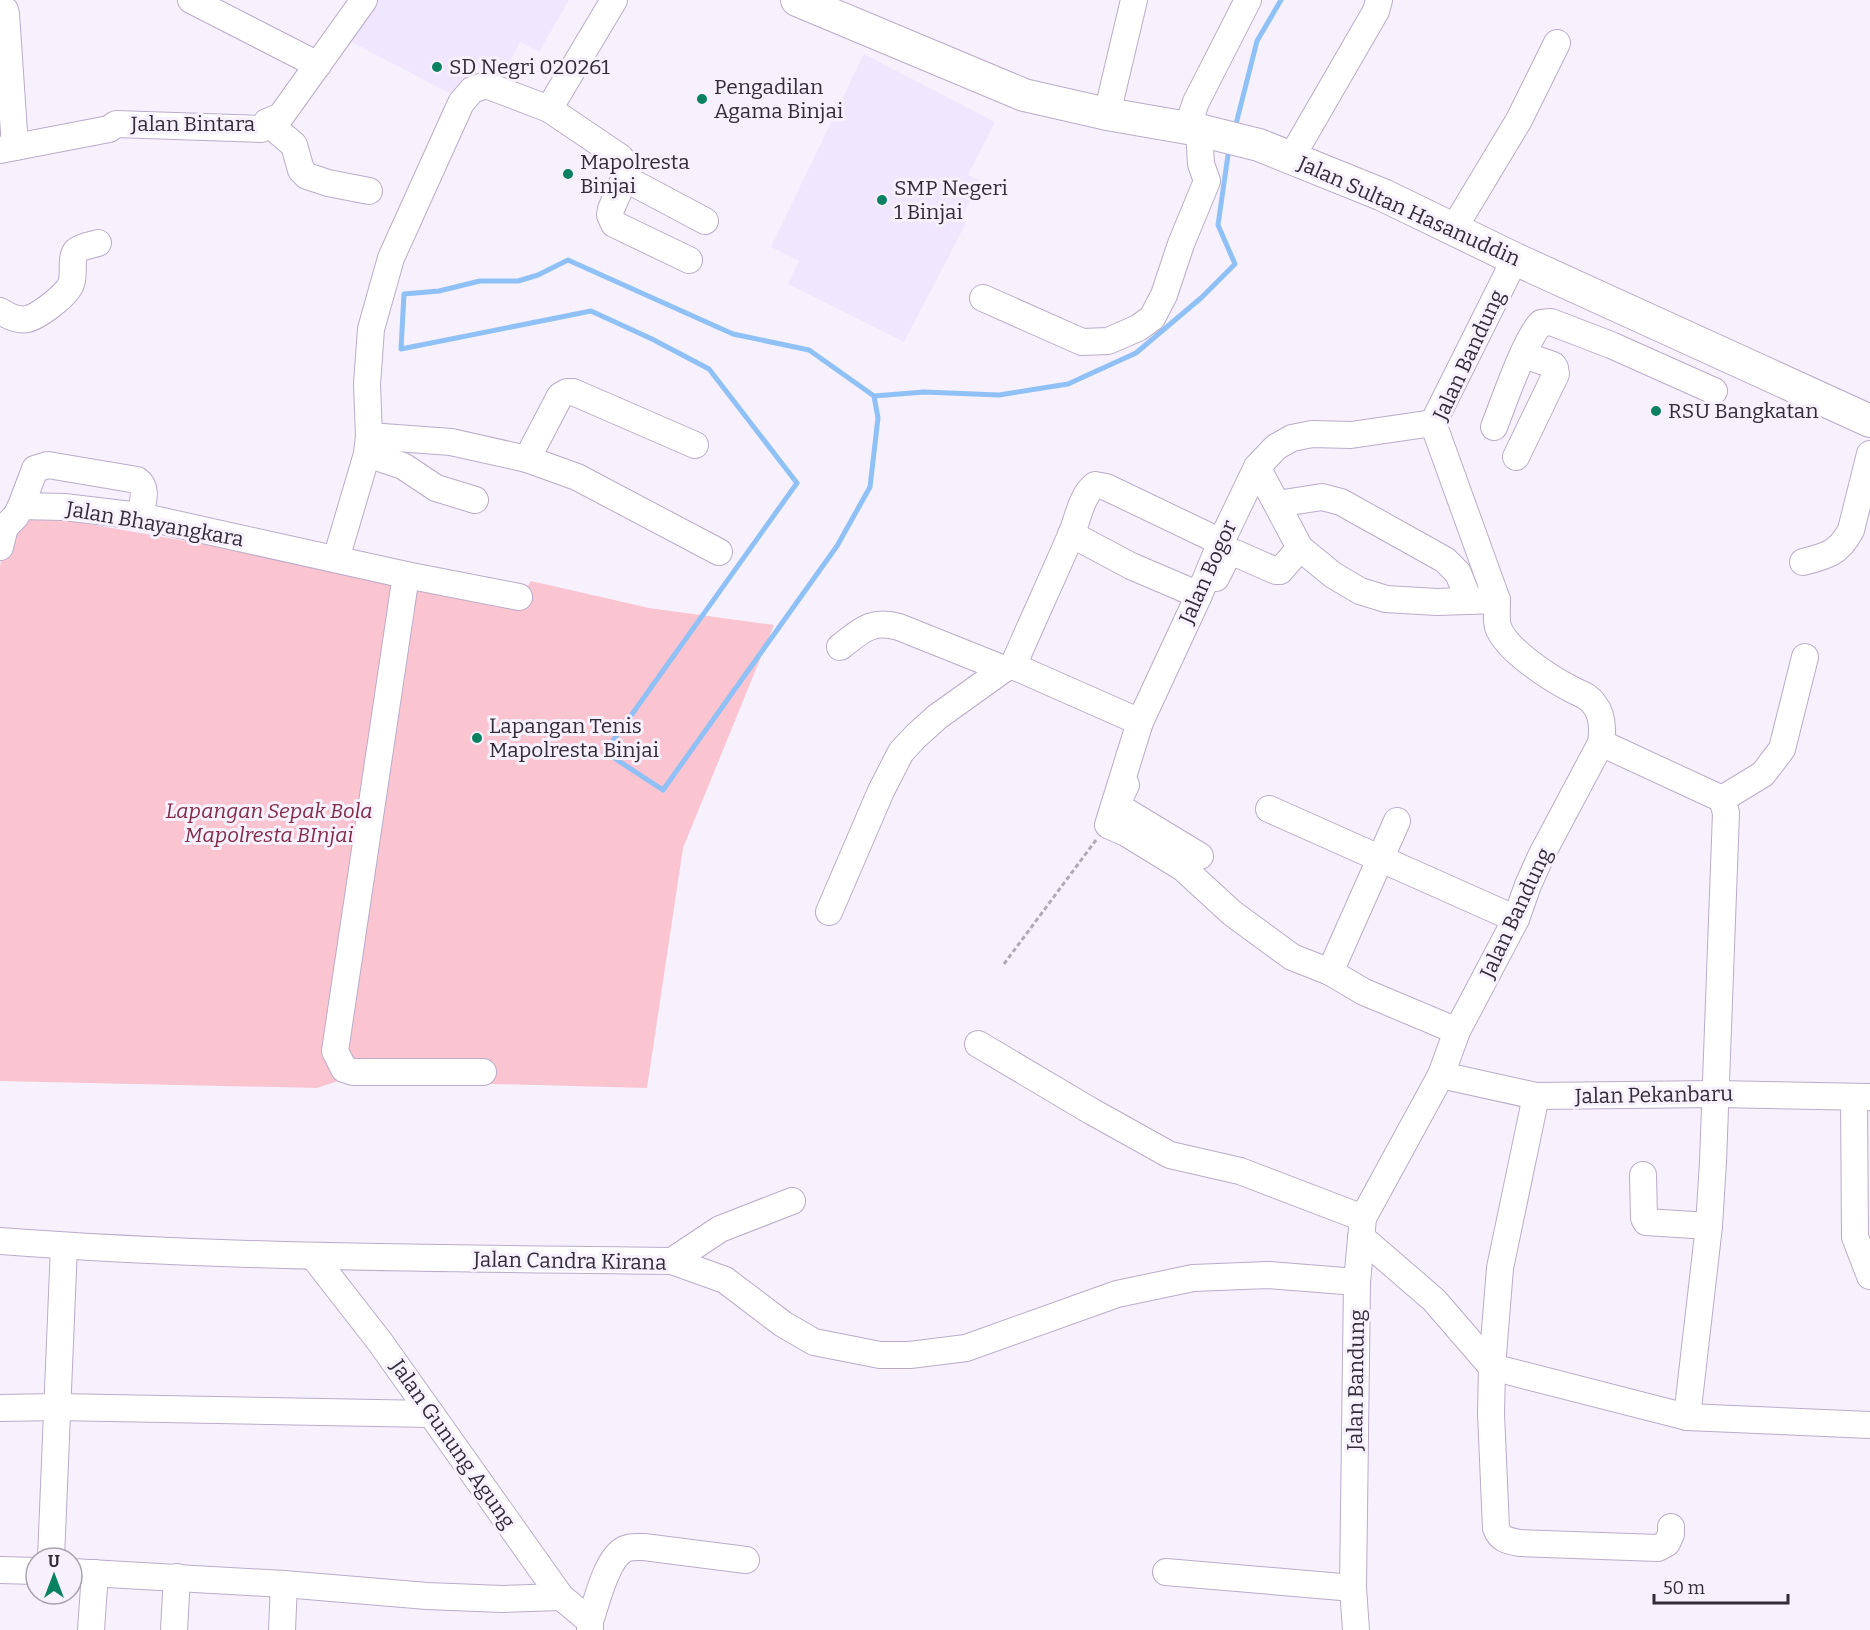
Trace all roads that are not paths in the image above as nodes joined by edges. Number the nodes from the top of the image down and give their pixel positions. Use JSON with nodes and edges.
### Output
{"nodes":[{"id":1,"x":191,"y":0,"type":"edge"},
{"id":2,"x":364,"y":0,"type":"edge"},
{"id":3,"x":614,"y":0,"type":"edge"},
{"id":4,"x":1134,"y":0,"type":"edge"},
{"id":5,"x":1248,"y":0,"type":"edge"},
{"id":6,"x":1379,"y":0,"type":"edge"},
{"id":7,"x":800,"y":1,"type":"edge"},
{"id":8,"x":0,"y":6,"type":"edge"},
{"id":9,"x":1557,"y":43,"type":"dead end"},
{"id":10,"x":318,"y":65,"type":"junction"},
{"id":11,"x":549,"y":109,"type":"junction"},
{"id":12,"x":1107,"y":114,"type":"junction"},
{"id":13,"x":267,"y":122,"type":"junction"},
{"id":14,"x":1197,"y":130,"type":"junction"},
{"id":15,"x":8,"y":148,"type":"edge"},
{"id":16,"x":1292,"y":158,"type":"junction"},
{"id":17,"x":626,"y":175,"type":"junction"},
{"id":18,"x":369,"y":192,"type":"dead end"},
{"id":19,"x":705,"y":221,"type":"dead end"},
{"id":20,"x":1454,"y":228,"type":"junction"},
{"id":21,"x":98,"y":243,"type":"dead end"},
{"id":22,"x":1515,"y":259,"type":"junction"},
{"id":23,"x":689,"y":260,"type":"dead end"},
{"id":24,"x":983,"y":298,"type":"dead end"},
{"id":25,"x":1629,"y":310,"type":"junction"},
{"id":26,"x":0,"y":311,"type":"edge"},
{"id":27,"x":1611,"y":345,"type":"junction"},
{"id":28,"x":1524,"y":355,"type":"junction"},
{"id":29,"x":1714,"y":391,"type":"dead end"},
{"id":30,"x":1870,"y":421,"type":"edge"},
{"id":31,"x":1433,"y":423,"type":"junction"},
{"id":32,"x":1494,"y":427,"type":"dead end"},
{"id":33,"x":368,"y":445,"type":"junction"},
{"id":34,"x":695,"y":445,"type":"dead end"},
{"id":35,"x":1870,"y":454,"type":"edge"},
{"id":36,"x":1516,"y":457,"type":"dead end"},
{"id":37,"x":526,"y":459,"type":"junction"},
{"id":38,"x":1257,"y":466,"type":"junction"},
{"id":39,"x":476,"y":500,"type":"dead end"},
{"id":40,"x":1277,"y":504,"type":"junction"},
{"id":41,"x":21,"y":506,"type":"junction"},
{"id":42,"x":140,"y":516,"type":"junction"},
{"id":43,"x":1071,"y":534,"type":"junction"},
{"id":44,"x":1221,"y":542,"type":"junction"},
{"id":45,"x":0,"y":547,"type":"edge"},
{"id":46,"x":1300,"y":548,"type":"junction"},
{"id":47,"x":719,"y":552,"type":"dead end"},
{"id":48,"x":336,"y":559,"type":"junction"},
{"id":49,"x":1803,"y":562,"type":"dead end"},
{"id":50,"x":406,"y":575,"type":"junction"},
{"id":51,"x":1199,"y":595,"type":"junction"},
{"id":52,"x":519,"y":597,"type":"dead end"},
{"id":53,"x":1497,"y":600,"type":"junction"},
{"id":54,"x":1468,"y":601,"type":"junction"},
{"id":55,"x":840,"y":647,"type":"dead end"},
{"id":56,"x":1804,"y":657,"type":"dead end"},
{"id":57,"x":1009,"y":668,"type":"junction"},
{"id":58,"x":1140,"y":722,"type":"junction"},
{"id":59,"x":1601,"y":743,"type":"junction"},
{"id":60,"x":1722,"y":800,"type":"junction"},
{"id":61,"x":1269,"y":809,"type":"dead end"},
{"id":62,"x":1396,"y":822,"type":"dead end"},
{"id":63,"x":1200,"y":856,"type":"dead end"},
{"id":64,"x":1380,"y":858,"type":"junction"},
{"id":65,"x":829,"y":912,"type":"dead end"},
{"id":66,"x":1516,"y":919,"type":"junction"},
{"id":67,"x":1330,"y":972,"type":"junction"},
{"id":68,"x":1457,"y":1031,"type":"junction"},
{"id":69,"x":978,"y":1044,"type":"dead end"},
{"id":70,"x":483,"y":1072,"type":"dead end"},
{"id":71,"x":1441,"y":1075,"type":"junction"},
{"id":72,"x":1717,"y":1094,"type":"junction"},
{"id":73,"x":1536,"y":1096,"type":"junction"},
{"id":74,"x":1862,"y":1097,"type":"edge"},
{"id":75,"x":1643,"y":1175,"type":"dead end"},
{"id":76,"x":792,"y":1200,"type":"dead end"},
{"id":77,"x":1709,"y":1226,"type":"junction"},
{"id":78,"x":1362,"y":1227,"type":"junction"},
{"id":79,"x":0,"y":1241,"type":"edge"},
{"id":80,"x":64,"y":1246,"type":"junction"},
{"id":81,"x":313,"y":1256,"type":"junction"},
{"id":82,"x":672,"y":1261,"type":"junction"},
{"id":83,"x":1870,"y":1276,"type":"edge"},
{"id":84,"x":1357,"y":1282,"type":"junction"},
{"id":85,"x":1492,"y":1367,"type":"junction"},
{"id":86,"x":57,"y":1407,"type":"junction"},
{"id":87,"x":0,"y":1408,"type":"edge"},
{"id":88,"x":431,"y":1414,"type":"junction"},
{"id":89,"x":1687,"y":1417,"type":"junction"},
{"id":90,"x":1870,"y":1425,"type":"edge"},
{"id":91,"x":1671,"y":1527,"type":"dead end"},
{"id":92,"x":51,"y":1546,"type":"edge"},
{"id":93,"x":746,"y":1560,"type":"dead end"},
{"id":94,"x":0,"y":1570,"type":"edge"},
{"id":95,"x":24,"y":1571,"type":"edge"},
{"id":96,"x":1166,"y":1572,"type":"dead end"},
{"id":97,"x":84,"y":1573,"type":"edge"},
{"id":98,"x":177,"y":1577,"type":"junction"},
{"id":99,"x":284,"y":1584,"type":"junction"},
{"id":100,"x":1353,"y":1588,"type":"junction"},
{"id":101,"x":561,"y":1597,"type":"junction"},
{"id":102,"x":590,"y":1626,"type":"edge"},
{"id":103,"x":91,"y":1630,"type":"edge"},
{"id":104,"x":174,"y":1630,"type":"edge"},
{"id":105,"x":282,"y":1630,"type":"edge"},
{"id":106,"x":1356,"y":1630,"type":"edge"}],
"edges":[{"from":1,"to":10,"type":"street"},
{"from":2,"to":10,"type":"street","name":"Jalan Bintara"},
{"from":3,"to":11,"type":"street"},
{"from":4,"to":12,"type":"street"},
{"from":5,"to":14,"type":"street"},
{"from":6,"to":16,"type":"street"},
{"from":7,"to":12,"type":"main road","name":"Jalan Sultan Hasanuddin"},
{"from":8,"to":15,"type":"street"},
{"from":9,"to":20,"type":"street"},
{"from":10,"to":13,"type":"street","name":"Jalan Bintara"},
{"from":11,"to":17,"type":"street"},
{"from":11,"to":33,"type":"street"},
{"from":12,"to":14,"type":"main road","name":"Jalan Sultan Hasanuddin"},
{"from":13,"to":15,"type":"street","name":"Jalan Bintara"},
{"from":13,"to":18,"type":"street"},
{"from":14,"to":16,"type":"main road","name":"Jalan Sultan Hasanuddin"},
{"from":14,"to":24,"type":"street"},
{"from":16,"to":20,"type":"main road","name":"Jalan Sultan Hasanuddin"},
{"from":17,"to":19,"type":"street"},
{"from":17,"to":23,"type":"street"},
{"from":20,"to":22,"type":"main road","name":"Jalan Sultan Hasanuddin"},
{"from":21,"to":26,"type":"street"},
{"from":22,"to":25,"type":"main road","name":"Jalan Sultan Hasanuddin"},
{"from":22,"to":31,"type":"street","name":"Jalan Bandung"},
{"from":25,"to":27,"type":"street"},
{"from":25,"to":30,"type":"main road","name":"Jalan Sultan Hasanuddin"},
{"from":27,"to":28,"type":"street"},
{"from":27,"to":29,"type":"street"},
{"from":28,"to":32,"type":"street"},
{"from":28,"to":36,"type":"street"},
{"from":31,"to":38,"type":"street","name":"Jalan Bogor"},
{"from":31,"to":53,"type":"street","name":"Jalan Bandung"},
{"from":33,"to":37,"type":"street"},
{"from":33,"to":39,"type":"street"},
{"from":33,"to":48,"type":"street"},
{"from":34,"to":37,"type":"street"},
{"from":35,"to":49,"type":"street"},
{"from":37,"to":47,"type":"street"},
{"from":38,"to":40,"type":"street"},
{"from":38,"to":44,"type":"street","name":"Jalan Bogor"},
{"from":40,"to":46,"type":"street"},
{"from":40,"to":54,"type":"street"},
{"from":41,"to":42,"type":"street","name":"Jalan Bhayangkara"},
{"from":41,"to":42,"type":"street"},
{"from":41,"to":45,"type":"street"},
{"from":42,"to":48,"type":"street","name":"Jalan Bhayangkara"},
{"from":43,"to":44,"type":"street"},
{"from":43,"to":51,"type":"street"},
{"from":43,"to":57,"type":"street"},
{"from":44,"to":51,"type":"street","name":"Jalan Bogor"},
{"from":46,"to":54,"type":"street"},
{"from":46,"to":63,"type":"street"},
{"from":48,"to":50,"type":"street","name":"Jalan Bhayangkara"},
{"from":50,"to":52,"type":"street","name":"Jalan Bhayangkara"},
{"from":50,"to":70,"type":"street"},
{"from":51,"to":58,"type":"street","name":"Jalan Bogor"},
{"from":53,"to":54,"type":"street"},
{"from":53,"to":59,"type":"street","name":"Jalan Bandung"},
{"from":55,"to":57,"type":"street"},
{"from":56,"to":60,"type":"street"},
{"from":57,"to":58,"type":"street"},
{"from":57,"to":65,"type":"street"},
{"from":58,"to":67,"type":"street","name":"Jalan Bogor"},
{"from":59,"to":60,"type":"street"},
{"from":59,"to":66,"type":"street","name":"Jalan Bandung"},
{"from":60,"to":72,"type":"street"},
{"from":61,"to":64,"type":"street"},
{"from":62,"to":64,"type":"street"},
{"from":64,"to":66,"type":"street"},
{"from":64,"to":67,"type":"street"},
{"from":66,"to":68,"type":"street","name":"Jalan Bandung"},
{"from":67,"to":68,"type":"street"},
{"from":68,"to":71,"type":"street","name":"Jalan Bandung"},
{"from":69,"to":78,"type":"street"},
{"from":71,"to":73,"type":"street","name":"Jalan Pekanbaru"},
{"from":71,"to":78,"type":"street","name":"Jalan Bandung"},
{"from":72,"to":73,"type":"street","name":"Jalan Pekanbaru"},
{"from":72,"to":74,"type":"street","name":"Jalan Pekanbaru"},
{"from":72,"to":77,"type":"street"},
{"from":73,"to":85,"type":"street"},
{"from":74,"to":83,"type":"street"},
{"from":75,"to":77,"type":"street"},
{"from":76,"to":82,"type":"street"},
{"from":77,"to":89,"type":"street"},
{"from":78,"to":84,"type":"street","name":"Jalan Bandung"},
{"from":78,"to":85,"type":"street"},
{"from":79,"to":80,"type":"street","name":"Jalan Candra Kirana"},
{"from":80,"to":81,"type":"street","name":"Jalan Candra Kirana"},
{"from":80,"to":86,"type":"street"},
{"from":81,"to":82,"type":"street","name":"Jalan Candra Kirana"},
{"from":81,"to":88,"type":"street","name":"Jalan Gunung Agung"},
{"from":82,"to":84,"type":"street","name":"Jalan Candra Kirana"},
{"from":84,"to":100,"type":"street","name":"Jalan Bandung"},
{"from":85,"to":89,"type":"street"},
{"from":85,"to":91,"type":"street"},
{"from":86,"to":87,"type":"street"},
{"from":86,"to":88,"type":"street"},
{"from":86,"to":92,"type":"street"},
{"from":88,"to":101,"type":"street","name":"Jalan Gunung Agung"},
{"from":89,"to":90,"type":"street"},
{"from":93,"to":102,"type":"street"},
{"from":94,"to":95,"type":"street"},
{"from":96,"to":100,"type":"street"},
{"from":97,"to":98,"type":"street"},
{"from":97,"to":103,"type":"street"},
{"from":98,"to":99,"type":"street"},
{"from":98,"to":104,"type":"street"},
{"from":99,"to":101,"type":"street"},
{"from":99,"to":105,"type":"street"},
{"from":100,"to":106,"type":"street","name":"Jalan Bandung"},
{"from":101,"to":102,"type":"street","name":"Jalan Gunung Agung"}]}
